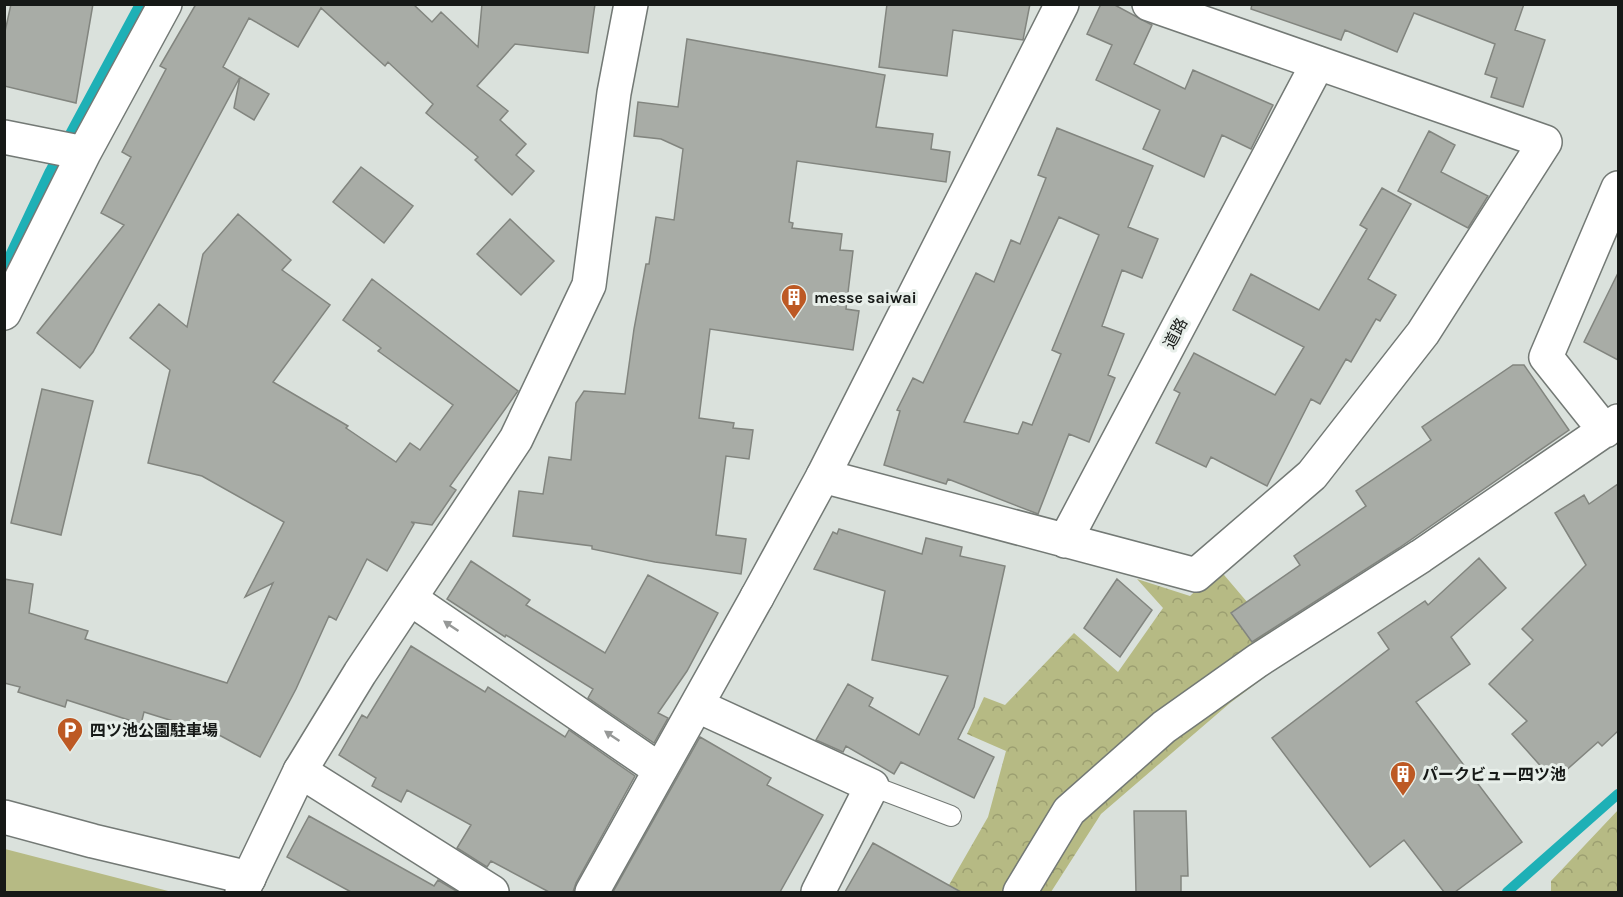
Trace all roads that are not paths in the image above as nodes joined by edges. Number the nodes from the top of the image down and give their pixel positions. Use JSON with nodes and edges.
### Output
{"nodes":[{"id":1,"x":165,"y":4,"type":"edge"},
{"id":2,"x":631,"y":4,"type":"edge"},
{"id":3,"x":1062,"y":4,"type":"edge"},
{"id":4,"x":1149,"y":4,"type":"edge"},
{"id":5,"x":1318,"y":63,"type":"junction"},
{"id":6,"x":4,"y":137,"type":"edge"},
{"id":7,"x":68,"y":150,"type":"junction"},
{"id":8,"x":1618,"y":188,"type":"edge"},
{"id":9,"x":4,"y":313,"type":"edge"},
{"id":10,"x":1612,"y":426,"type":"edge"},
{"id":11,"x":823,"y":476,"type":"junction"},
{"id":12,"x":1065,"y":541,"type":"junction"},
{"id":13,"x":411,"y":599,"type":"junction"},
{"id":14,"x":698,"y":706,"type":"junction"},
{"id":15,"x":660,"y":770,"type":"junction"},
{"id":16,"x":300,"y":771,"type":"junction"},
{"id":17,"x":872,"y":786,"type":"junction"},
{"id":18,"x":951,"y":816,"type":"dead end"},
{"id":19,"x":4,"y":817,"type":"edge"},
{"id":20,"x":245,"y":885,"type":"edge"},
{"id":21,"x":492,"y":892,"type":"edge"},
{"id":22,"x":592,"y":892,"type":"edge"},
{"id":23,"x":818,"y":892,"type":"edge"},
{"id":24,"x":1020,"y":892,"type":"edge"}],
"edges":[{"from":1,"to":7,"type":"street"},
{"from":2,"to":13,"type":"street"},
{"from":3,"to":11,"type":"street"},
{"from":4,"to":5,"type":"street"},
{"from":5,"to":12,"type":"street","name":"道路"},
{"from":5,"to":12,"type":"street"},
{"from":6,"to":7,"type":"street"},
{"from":7,"to":9,"type":"street"},
{"from":8,"to":10,"type":"street"},
{"from":10,"to":24,"type":"street"},
{"from":11,"to":12,"type":"street"},
{"from":11,"to":14,"type":"street"},
{"from":15,"to":13,"type":"street","one_way":true},
{"from":13,"to":16,"type":"street"},
{"from":14,"to":15,"type":"street"},
{"from":14,"to":17,"type":"street"},
{"from":15,"to":22,"type":"street"},
{"from":16,"to":20,"type":"street"},
{"from":16,"to":21,"type":"street"},
{"from":17,"to":18,"type":"lane"},
{"from":17,"to":23,"type":"street"},
{"from":19,"to":20,"type":"street"}]}
